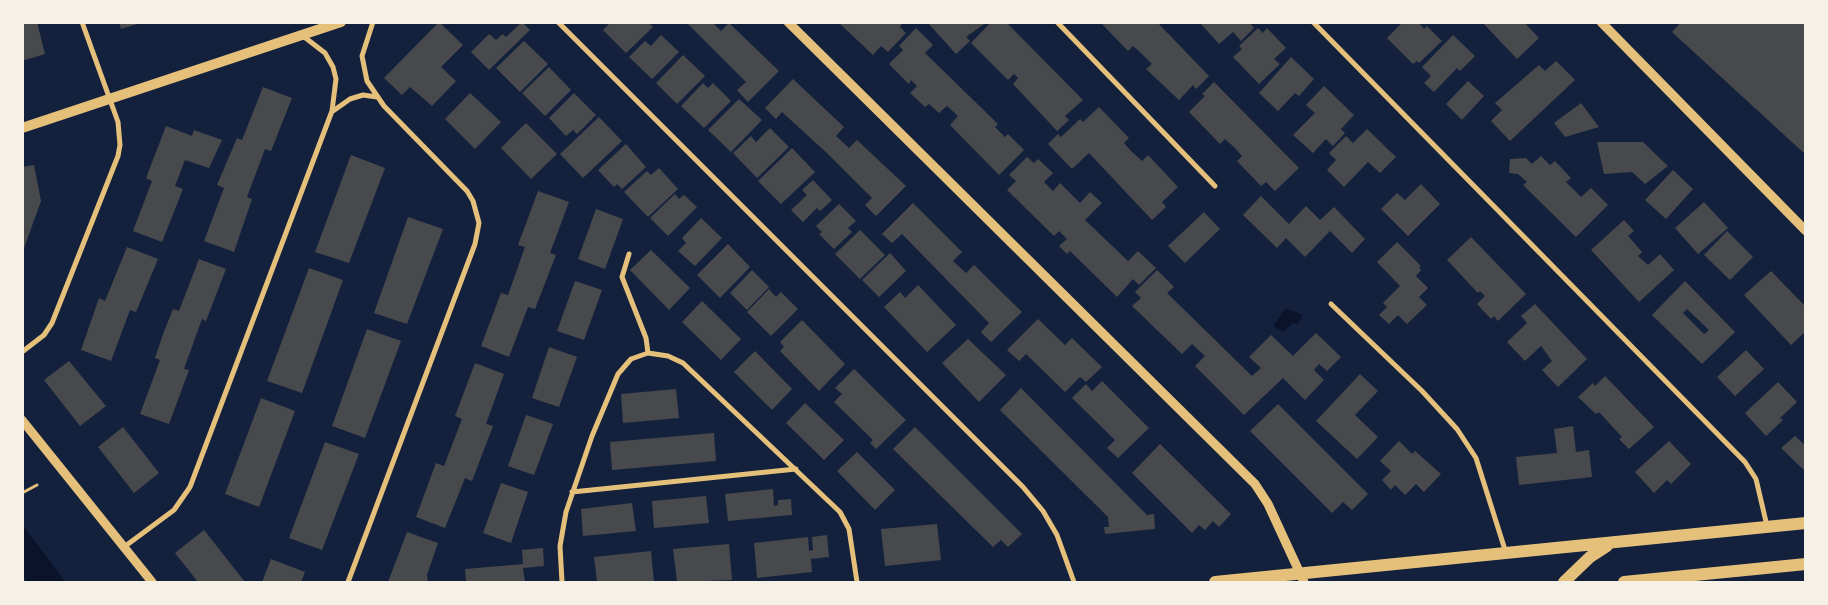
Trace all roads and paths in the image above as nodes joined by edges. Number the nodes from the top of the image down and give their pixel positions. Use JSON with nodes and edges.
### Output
{"nodes":[{"id":1,"x":82,"y":22,"type":"edge"},
{"id":2,"x":341,"y":22,"type":"edge"},
{"id":3,"x":372,"y":22,"type":"edge"},
{"id":4,"x":558,"y":22,"type":"edge"},
{"id":5,"x":788,"y":22,"type":"edge"},
{"id":6,"x":1056,"y":22,"type":"edge"},
{"id":7,"x":1313,"y":22,"type":"edge"},
{"id":8,"x":1601,"y":22,"type":"edge"},
{"id":9,"x":303,"y":35,"type":"junction"},
{"id":10,"x":377,"y":97,"type":"junction"},
{"id":11,"x":109,"y":101,"type":"junction"},
{"id":12,"x":332,"y":111,"type":"junction"},
{"id":13,"x":22,"y":128,"type":"edge"},
{"id":14,"x":1215,"y":186,"type":"dead end"},
{"id":15,"x":1806,"y":231,"type":"edge"},
{"id":16,"x":630,"y":254,"type":"dead end"},
{"id":17,"x":1331,"y":304,"type":"dead end"},
{"id":18,"x":22,"y":352,"type":"edge"},
{"id":19,"x":648,"y":353,"type":"junction"},
{"id":20,"x":22,"y":420,"type":"edge"},
{"id":21,"x":796,"y":469,"type":"junction"},
{"id":22,"x":37,"y":485,"type":"dead end"},
{"id":23,"x":572,"y":492,"type":"junction"},
{"id":24,"x":22,"y":493,"type":"edge"},
{"id":25,"x":1806,"y":523,"type":"edge"},
{"id":26,"x":1767,"y":526,"type":"junction"},
{"id":27,"x":1609,"y":544,"type":"junction"},
{"id":28,"x":123,"y":547,"type":"junction"},
{"id":29,"x":1506,"y":553,"type":"junction"},
{"id":30,"x":1806,"y":564,"type":"edge"},
{"id":31,"x":1303,"y":578,"type":"edge"},
{"id":32,"x":152,"y":582,"type":"edge"},
{"id":33,"x":348,"y":582,"type":"edge"},
{"id":34,"x":562,"y":582,"type":"edge"},
{"id":35,"x":857,"y":582,"type":"edge"},
{"id":36,"x":1074,"y":582,"type":"edge"},
{"id":37,"x":1215,"y":582,"type":"edge"},
{"id":38,"x":1564,"y":582,"type":"edge"},
{"id":39,"x":1624,"y":582,"type":"edge"}],
"edges":[{"from":1,"to":11,"type":"street"},
{"from":2,"to":9,"type":"main road"},
{"from":3,"to":10,"type":"street"},
{"from":4,"to":36,"type":"street"},
{"from":5,"to":31,"type":"street"},
{"from":6,"to":14,"type":"street"},
{"from":7,"to":26,"type":"street"},
{"from":8,"to":15,"type":"street"},
{"from":9,"to":11,"type":"main road"},
{"from":9,"to":12,"type":"street"},
{"from":10,"to":12,"type":"street"},
{"from":10,"to":33,"type":"street"},
{"from":11,"to":13,"type":"main road"},
{"from":11,"to":18,"type":"street"},
{"from":12,"to":28,"type":"street"},
{"from":16,"to":19,"type":"street"},
{"from":17,"to":29,"type":"street"},
{"from":19,"to":21,"type":"street"},
{"from":19,"to":23,"type":"street"},
{"from":20,"to":28,"type":"street"},
{"from":21,"to":23,"type":"street"},
{"from":21,"to":35,"type":"street"},
{"from":22,"to":24,"type":"path"},
{"from":23,"to":34,"type":"street"},
{"from":25,"to":26,"type":"main road"},
{"from":26,"to":27,"type":"main road"},
{"from":27,"to":29,"type":"main road"},
{"from":27,"to":38,"type":"main road"},
{"from":28,"to":32,"type":"street"},
{"from":29,"to":31,"type":"main road"},
{"from":30,"to":39,"type":"main road"},
{"from":31,"to":37,"type":"main road"}]}
